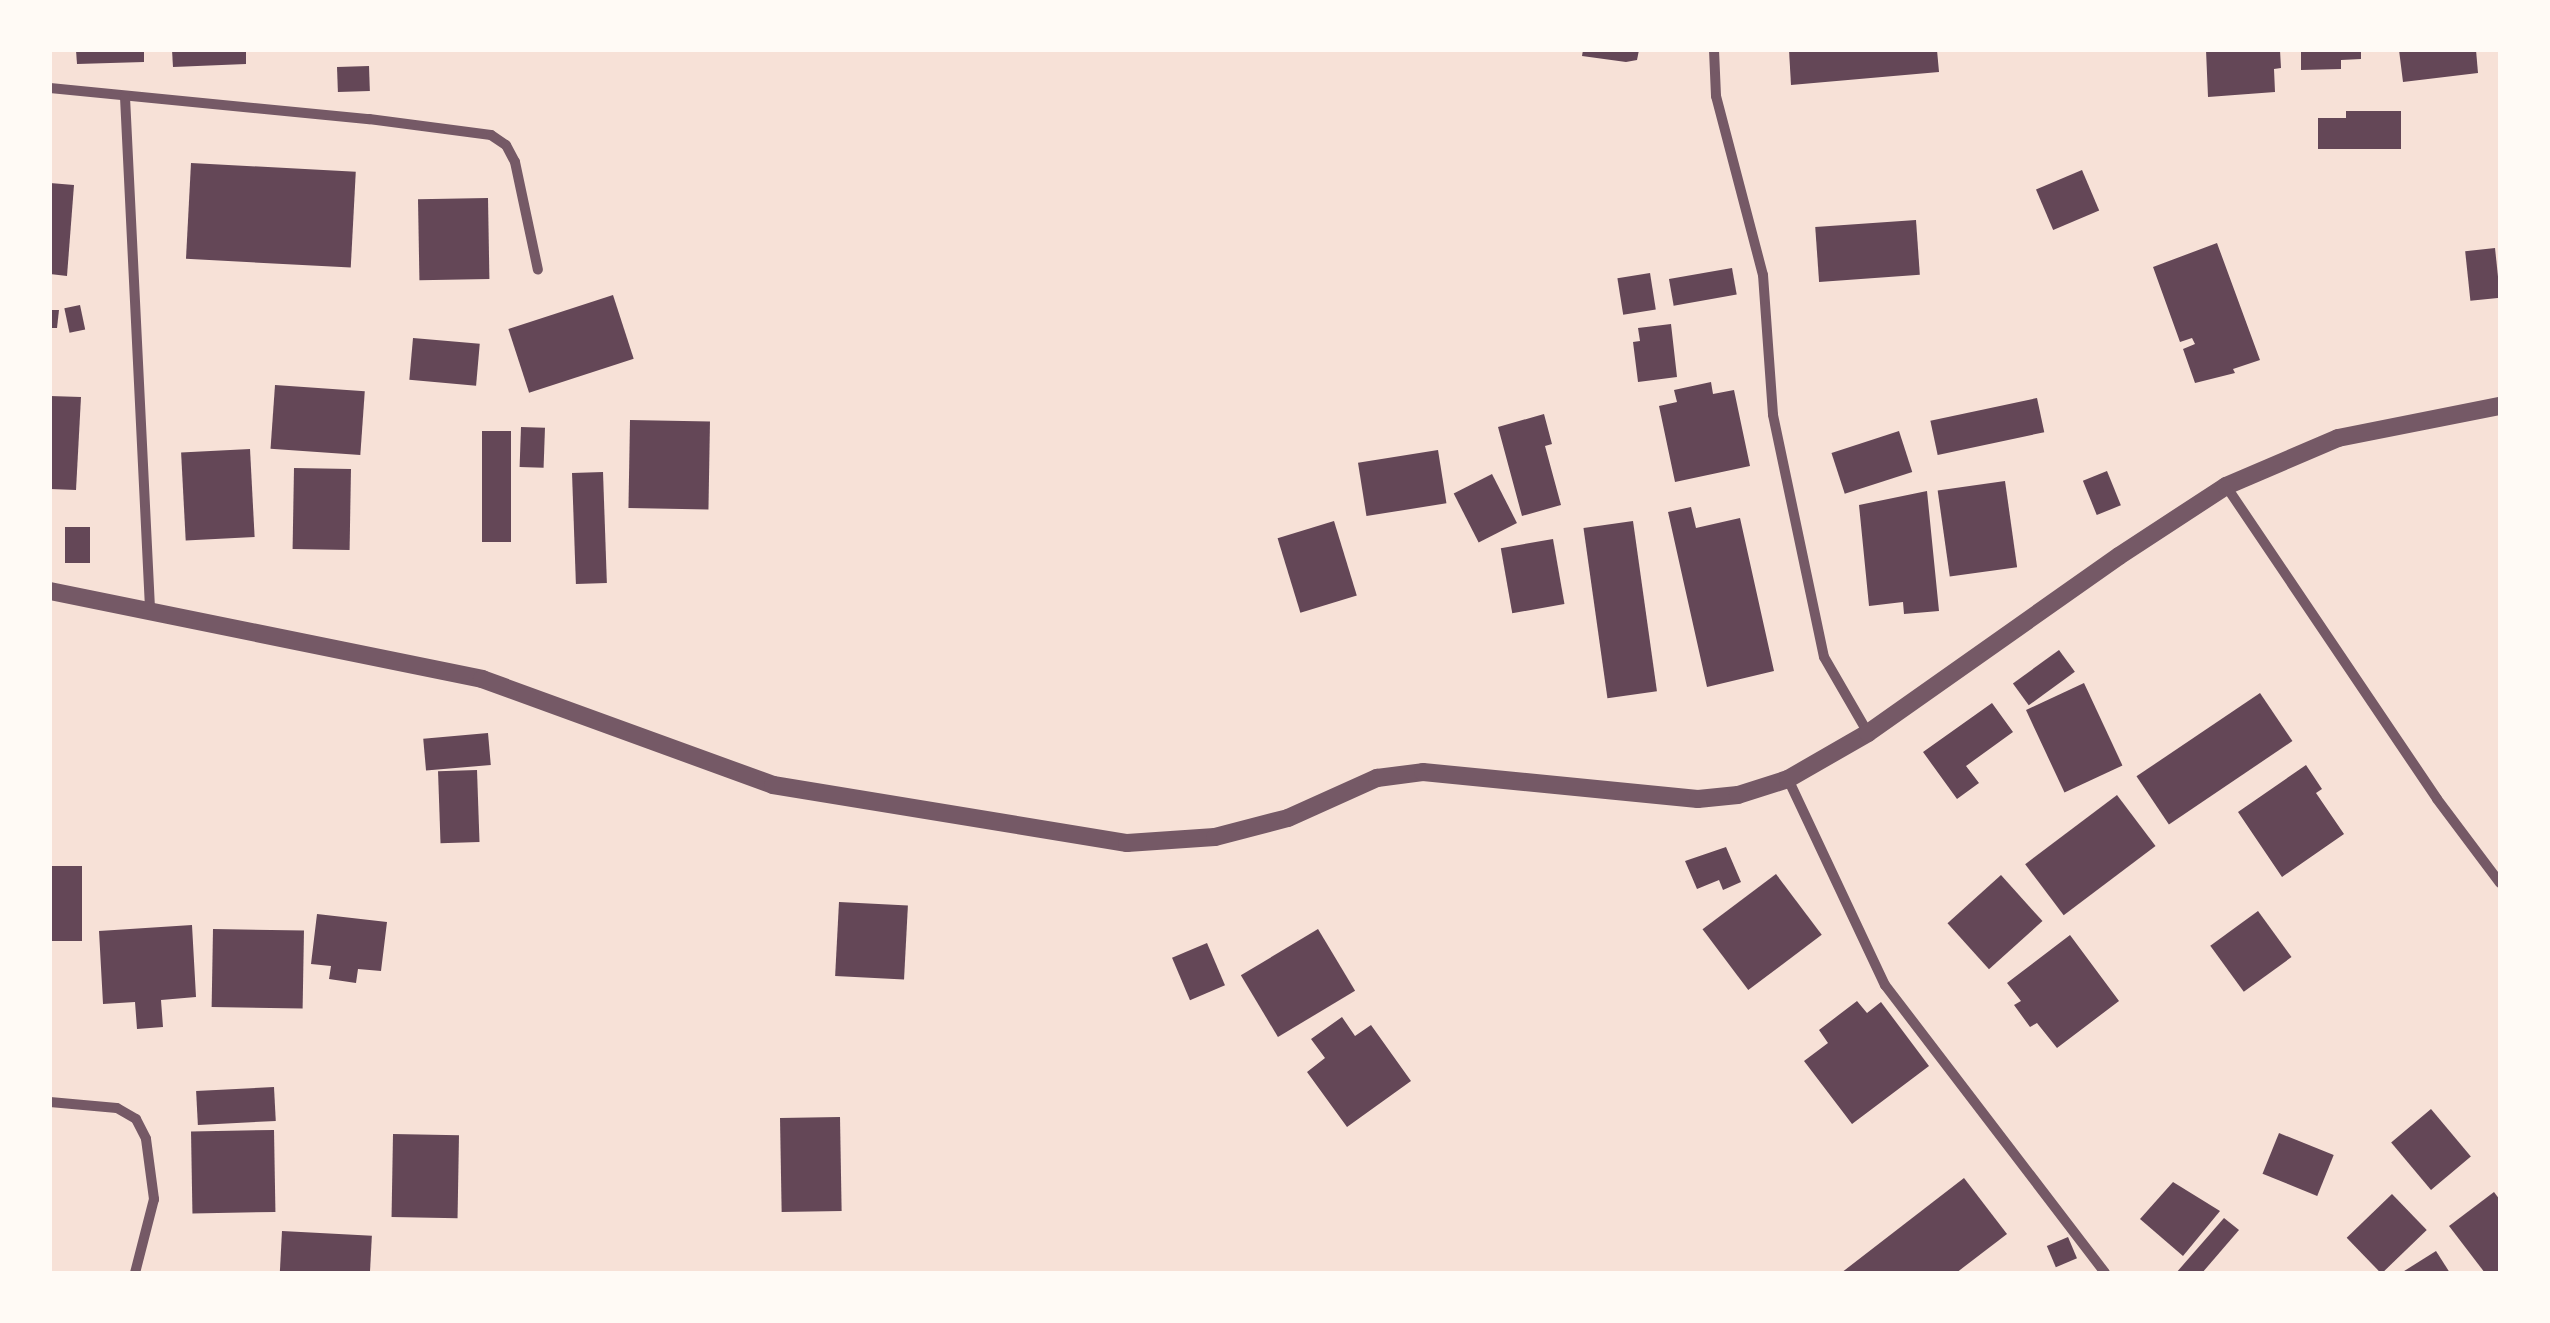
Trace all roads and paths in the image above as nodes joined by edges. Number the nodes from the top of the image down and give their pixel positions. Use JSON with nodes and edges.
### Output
{"nodes":[{"id":1,"x":1714,"y":50,"type":"edge"},
{"id":2,"x":50,"y":88,"type":"edge"},
{"id":3,"x":126,"y":97,"type":"junction"},
{"id":4,"x":538,"y":270,"type":"dead end"},
{"id":5,"x":2500,"y":406,"type":"edge"},
{"id":6,"x":2226,"y":486,"type":"junction"},
{"id":7,"x":50,"y":590,"type":"edge"},
{"id":8,"x":150,"y":608,"type":"junction"},
{"id":9,"x":1868,"y":733,"type":"junction"},
{"id":10,"x":1788,"y":779,"type":"junction"},
{"id":11,"x":2500,"y":883,"type":"edge"},
{"id":12,"x":50,"y":1102,"type":"edge"},
{"id":13,"x":135,"y":1273,"type":"edge"},
{"id":14,"x":2105,"y":1273,"type":"edge"}],
"edges":[{"from":1,"to":9,"type":"street"},
{"from":2,"to":3,"type":"street"},
{"from":3,"to":4,"type":"street"},
{"from":3,"to":8,"type":"street"},
{"from":5,"to":6,"type":"street"},
{"from":6,"to":9,"type":"street"},
{"from":6,"to":11,"type":"street"},
{"from":7,"to":8,"type":"street"},
{"from":8,"to":10,"type":"street"},
{"from":9,"to":10,"type":"street"},
{"from":10,"to":14,"type":"street"},
{"from":12,"to":13,"type":"street"}]}
